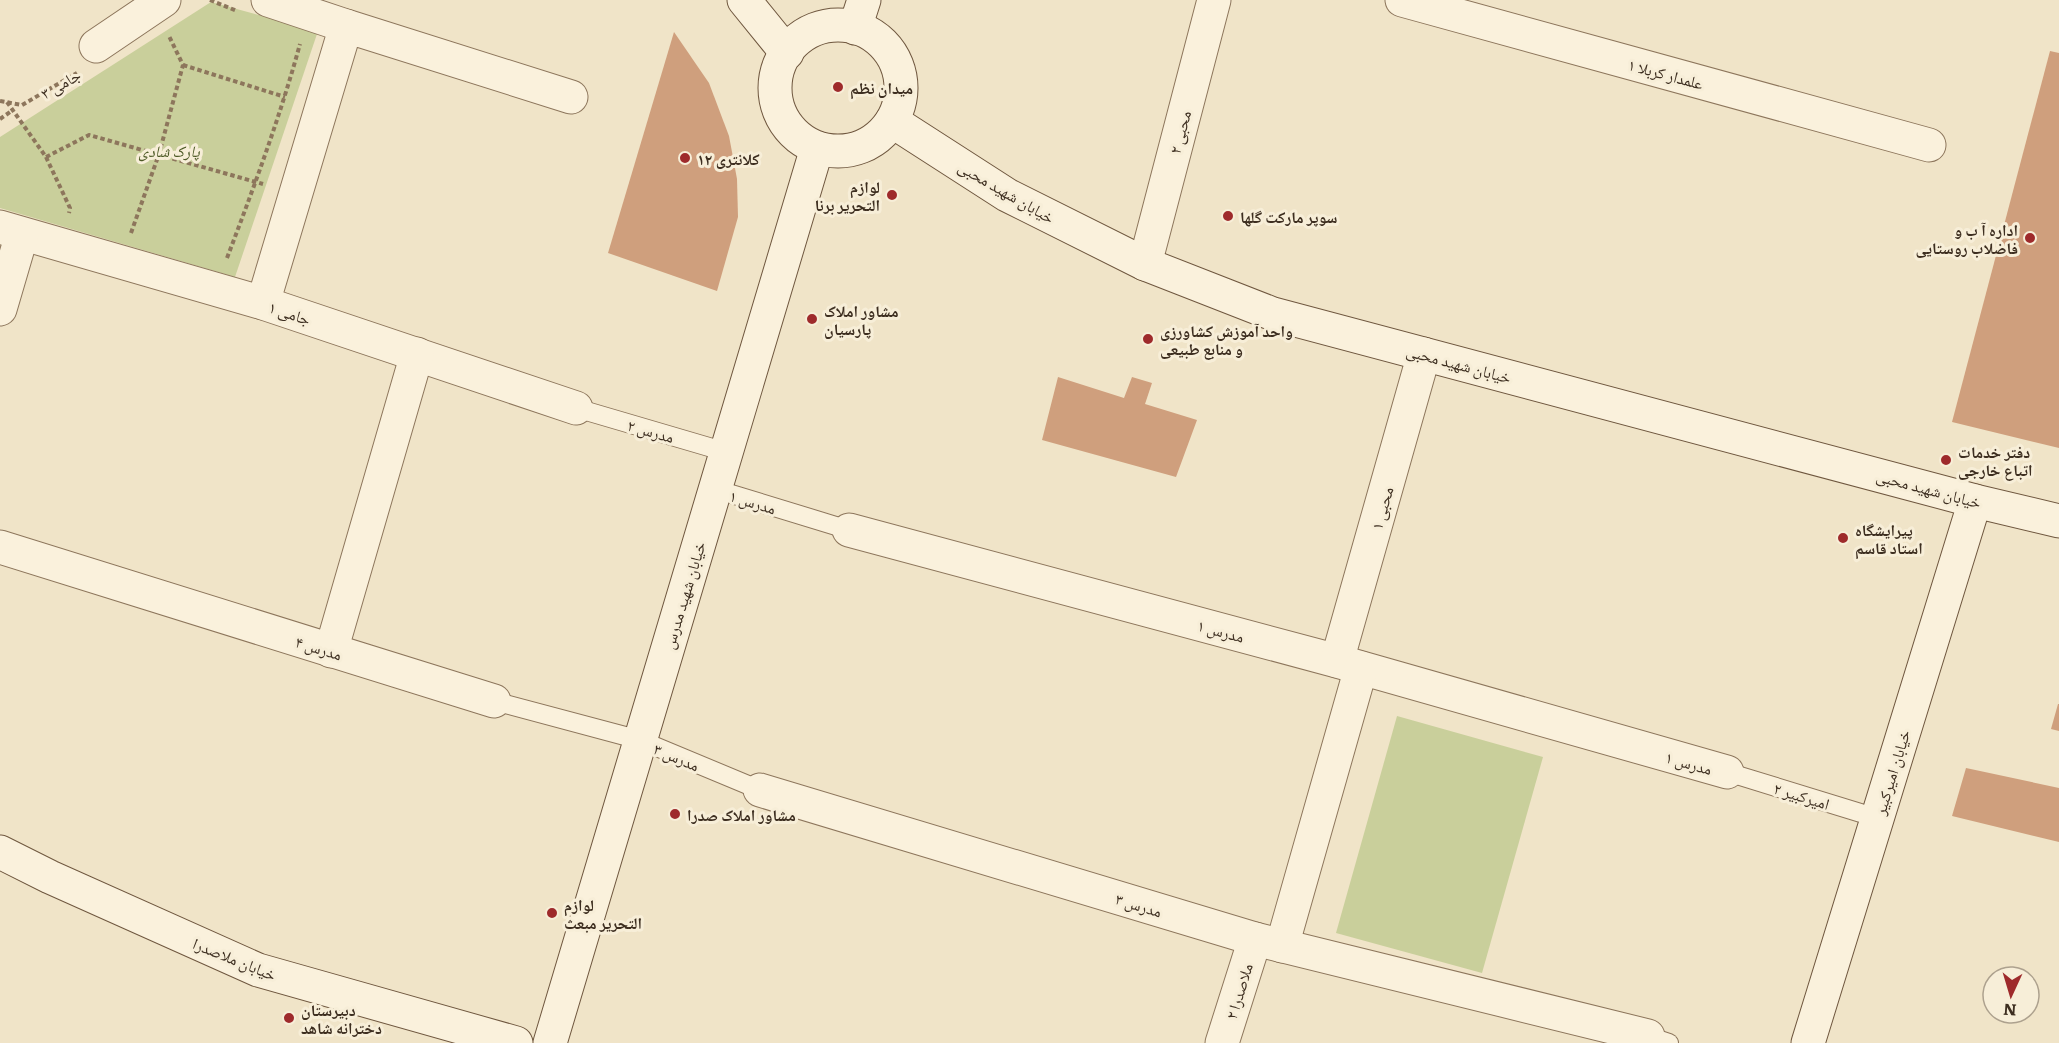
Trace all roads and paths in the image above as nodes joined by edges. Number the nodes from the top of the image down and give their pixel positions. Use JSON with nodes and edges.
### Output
{"nodes":[{"id":1,"x":210,"y":0,"type":"edge"},
{"id":2,"x":744,"y":0,"type":"edge"},
{"id":3,"x":1214,"y":0,"type":"edge"},
{"id":4,"x":1402,"y":0,"type":"edge"},
{"id":5,"x":160,"y":3,"type":"edge"},
{"id":6,"x":254,"y":6,"type":"edge"},
{"id":7,"x":859,"y":14,"type":"edge"},
{"id":8,"x":346,"y":26,"type":"junction"},
{"id":9,"x":302,"y":37,"type":"dead end"},
{"id":10,"x":96,"y":46,"type":"joint"},
{"id":11,"x":787,"y":53,"type":"junction"},
{"id":12,"x":183,"y":65,"type":"junction"},
{"id":13,"x":285,"y":97,"type":"junction"},
{"id":14,"x":571,"y":97,"type":"dead end"},
{"id":15,"x":0,"y":101,"type":"edge"},
{"id":16,"x":7,"y":102,"type":"junction"},
{"id":17,"x":321,"y":109,"type":"junction"},
{"id":18,"x":13,"y":110,"type":"junction"},
{"id":19,"x":0,"y":119,"type":"edge"},
{"id":20,"x":892,"y":121,"type":"junction"},
{"id":21,"x":1929,"y":145,"type":"dead end"},
{"id":22,"x":818,"y":148,"type":"junction"},
{"id":23,"x":159,"y":154,"type":"junction"},
{"id":24,"x":46,"y":157,"type":"junction"},
{"id":25,"x":256,"y":182,"type":"junction"},
{"id":26,"x":296,"y":194,"type":"junction"},
{"id":27,"x":11,"y":230,"type":"edge"},
{"id":28,"x":60,"y":244,"type":"junction"},
{"id":29,"x":225,"y":261,"type":"dead end"},
{"id":30,"x":121,"y":262,"type":"junction"},
{"id":31,"x":1145,"y":264,"type":"junction"},
{"id":32,"x":263,"y":303,"type":"junction"},
{"id":33,"x":0,"y":309,"type":"edge"},
{"id":34,"x":417,"y":354,"type":"junction"},
{"id":35,"x":1424,"y":354,"type":"junction"},
{"id":36,"x":576,"y":408,"type":"joint"},
{"id":37,"x":726,"y":452,"type":"junction"},
{"id":38,"x":715,"y":489,"type":"junction"},
{"id":39,"x":1975,"y":501,"type":"junction"},
{"id":40,"x":2059,"y":521,"type":"edge"},
{"id":41,"x":849,"y":530,"type":"joint"},
{"id":42,"x":0,"y":547,"type":"edge"},
{"id":43,"x":331,"y":651,"type":"junction"},
{"id":44,"x":1349,"y":665,"type":"junction"},
{"id":45,"x":494,"y":701,"type":"joint"},
{"id":46,"x":640,"y":740,"type":"junction"},
{"id":47,"x":1727,"y":772,"type":"joint"},
{"id":48,"x":760,"y":790,"type":"joint"},
{"id":49,"x":1877,"y":818,"type":"junction"},
{"id":50,"x":0,"y":852,"type":"edge"},
{"id":51,"x":1268,"y":943,"type":"junction"},
{"id":52,"x":1658,"y":1039,"type":"edge"},
{"id":53,"x":516,"y":1043,"type":"edge"},
{"id":54,"x":550,"y":1043,"type":"edge"},
{"id":55,"x":1222,"y":1043,"type":"edge"},
{"id":56,"x":1808,"y":1043,"type":"edge"}],
"edges":[{"from":1,"to":6,"type":"path"},
{"from":2,"to":11,"type":"street"},
{"from":3,"to":31,"type":"street","name":"محبی ۲"},
{"from":4,"to":21,"type":"street","name":"علمدار کربلا ۱"},
{"from":5,"to":10,"type":"street"},
{"from":5,"to":12,"type":"path"},
{"from":6,"to":8,"type":"street"},
{"from":7,"to":11,"type":"street"},
{"from":7,"to":20,"type":"street"},
{"from":8,"to":14,"type":"street"},
{"from":8,"to":17,"type":"street"},
{"from":9,"to":13,"type":"path"},
{"from":10,"to":16,"type":"path","name":"جامی ۳"},
{"from":11,"to":22,"type":"street"},
{"from":12,"to":13,"type":"path"},
{"from":12,"to":23,"type":"path"},
{"from":13,"to":17,"type":"path"},
{"from":13,"to":25,"type":"path"},
{"from":15,"to":16,"type":"path","name":"جامی ۳"},
{"from":16,"to":18,"type":"path"},
{"from":17,"to":26,"type":"street"},
{"from":18,"to":19,"type":"path"},
{"from":18,"to":24,"type":"path"},
{"from":20,"to":22,"type":"street"},
{"from":20,"to":31,"type":"street","name":"خیابان شهید محبی"},
{"from":22,"to":37,"type":"street","name":"خیابان شهید مدرس"},
{"from":23,"to":24,"type":"path"},
{"from":23,"to":25,"type":"path"},
{"from":23,"to":30,"type":"path"},
{"from":24,"to":28,"type":"path"},
{"from":25,"to":26,"type":"path"},
{"from":25,"to":29,"type":"path"},
{"from":26,"to":32,"type":"street"},
{"from":27,"to":28,"type":"street","name":"جامی ۱"},
{"from":27,"to":33,"type":"street"},
{"from":28,"to":30,"type":"street","name":"جامی ۱"},
{"from":30,"to":32,"type":"street","name":"جامی ۱"},
{"from":31,"to":35,"type":"street","name":"خیابان شهید محبی"},
{"from":32,"to":34,"type":"street","name":"جامی ۱"},
{"from":34,"to":36,"type":"street","name":"جامی ۱"},
{"from":34,"to":43,"type":"street"},
{"from":35,"to":39,"type":"street","name":"خیابان شهید محبی"},
{"from":35,"to":44,"type":"street","name":"محبی ۱"},
{"from":36,"to":37,"type":"lane","name":"مدرس ۲"},
{"from":37,"to":38,"type":"street","name":"خیابان شهید مدرس"},
{"from":38,"to":41,"type":"lane","name":"مدرس ۱"},
{"from":38,"to":46,"type":"street","name":"خیابان شهید مدرس"},
{"from":39,"to":40,"type":"street","name":"خیابان شهید محبی"},
{"from":39,"to":49,"type":"street","name":"خیابان امیرکبیر"},
{"from":41,"to":44,"type":"street","name":"مدرس ۱"},
{"from":42,"to":43,"type":"street","name":"مدرس ۴"},
{"from":43,"to":45,"type":"street","name":"مدرس ۴"},
{"from":44,"to":47,"type":"street","name":"مدرس ۱"},
{"from":44,"to":51,"type":"street","name":"محبی ۱"},
{"from":45,"to":46,"type":"lane","name":"مدرس ۴"},
{"from":46,"to":48,"type":"lane","name":"مدرس ۳"},
{"from":46,"to":54,"type":"street","name":"خیابان شهید مدرس"},
{"from":47,"to":49,"type":"lane","name":"امیرکبیر ۲"},
{"from":48,"to":51,"type":"street","name":"مدرس ۳"},
{"from":49,"to":56,"type":"street","name":"خیابان امیرکبیر"},
{"from":50,"to":53,"type":"street","name":"خیابان ملاصدرا"},
{"from":51,"to":52,"type":"street","name":"مدرس ۳"},
{"from":51,"to":55,"type":"street","name":"ملاصدرا ۲"}]}
